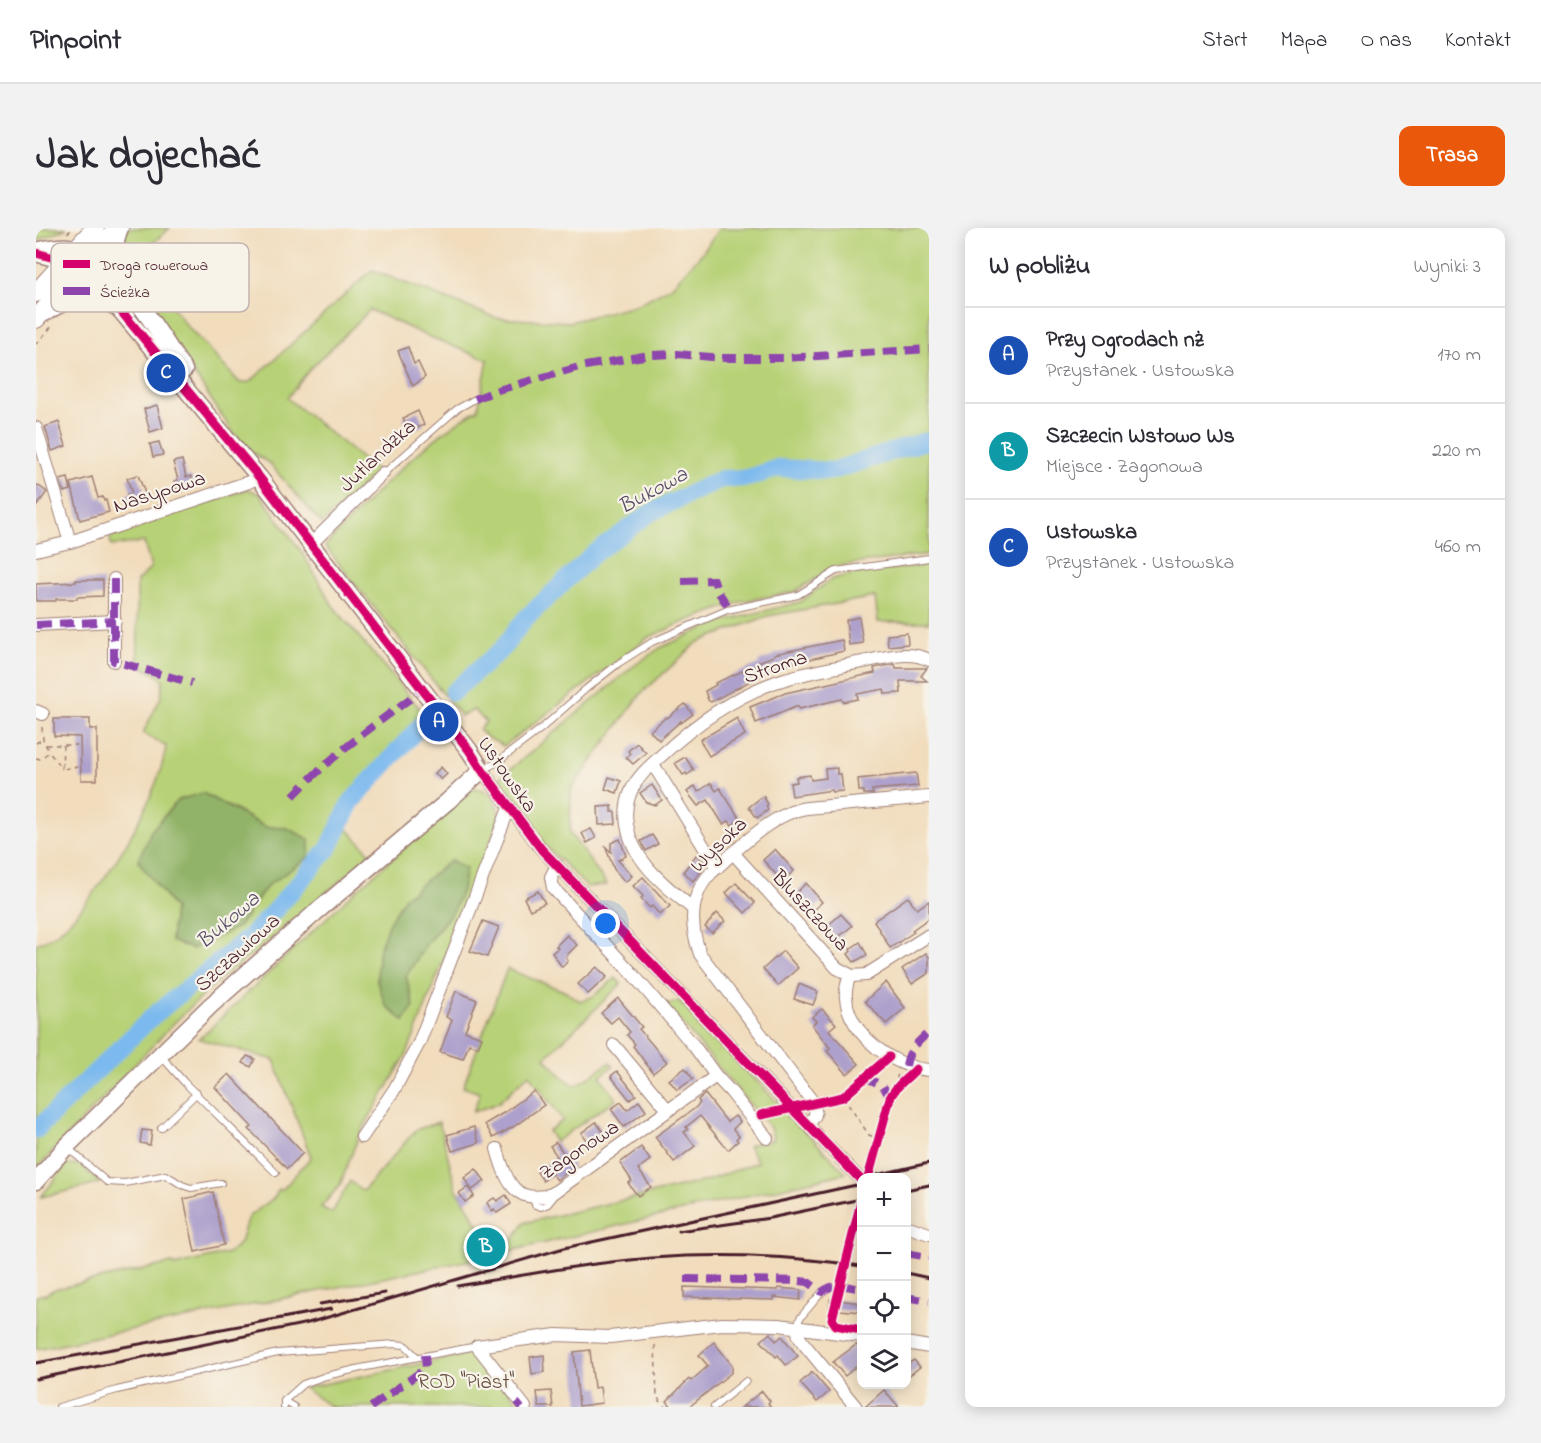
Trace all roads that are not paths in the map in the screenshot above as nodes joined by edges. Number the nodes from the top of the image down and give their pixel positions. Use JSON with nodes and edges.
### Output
{"nodes":[{"id":1,"x":95,"y":228,"type":"edge"},
{"id":2,"x":101,"y":228,"type":"edge"},
{"id":3,"x":119,"y":228,"type":"edge"},
{"id":4,"x":90,"y":243,"type":"edge"},
{"id":5,"x":93,"y":243,"type":"edge"},
{"id":6,"x":103,"y":243,"type":"edge"},
{"id":7,"x":115,"y":243,"type":"edge"},
{"id":8,"x":51,"y":283,"type":"edge"},
{"id":9,"x":36,"y":293,"type":"edge"},
{"id":10,"x":51,"y":301,"type":"edge"},
{"id":11,"x":51,"y":310,"type":"edge"},
{"id":12,"x":122,"y":312,"type":"edge"},
{"id":13,"x":143,"y":312,"type":"edge"},
{"id":14,"x":36,"y":319,"type":"edge"},
{"id":15,"x":475,"y":399,"type":"dead end"},
{"id":16,"x":36,"y":428,"type":"edge"},
{"id":17,"x":227,"y":436,"type":"junction"},
{"id":18,"x":383,"y":473,"type":"joint"},
{"id":19,"x":259,"y":477,"type":"junction"},
{"id":20,"x":70,"y":542,"type":"junction"},
{"id":21,"x":310,"y":544,"type":"junction"},
{"id":22,"x":36,"y":550,"type":"edge"},
{"id":23,"x":929,"y":558,"type":"edge"},
{"id":24,"x":114,"y":579,"type":"dead end"},
{"id":25,"x":115,"y":621,"type":"junction"},
{"id":26,"x":36,"y":625,"type":"edge"},
{"id":27,"x":929,"y":660,"type":"edge"},
{"id":28,"x":114,"y":661,"type":"dead end"},
{"id":29,"x":652,"y":764,"type":"junction"},
{"id":30,"x":482,"y":770,"type":"junction"},
{"id":31,"x":929,"y":797,"type":"edge"},
{"id":32,"x":510,"y":808,"type":"junction"},
{"id":33,"x":734,"y":854,"type":"junction"},
{"id":34,"x":557,"y":865,"type":"junction"},
{"id":35,"x":717,"y":868,"type":"junction"},
{"id":36,"x":693,"y":909,"type":"junction"},
{"id":37,"x":929,"y":935,"type":"edge"},
{"id":38,"x":850,"y":975,"type":"junction"},
{"id":39,"x":614,"y":1046,"type":"dead end"},
{"id":40,"x":160,"y":1055,"type":"junction"},
{"id":41,"x":929,"y":1070,"type":"edge"},
{"id":42,"x":716,"y":1076,"type":"junction"},
{"id":43,"x":197,"y":1093,"type":"junction"},
{"id":44,"x":668,"y":1110,"type":"junction"},
{"id":45,"x":808,"y":1124,"type":"junction"},
{"id":46,"x":161,"y":1128,"type":"dead end"},
{"id":47,"x":362,"y":1137,"type":"dead end"},
{"id":48,"x":766,"y":1138,"type":"dead end"},
{"id":49,"x":67,"y":1146,"type":"junction"},
{"id":50,"x":497,"y":1149,"type":"dead end"},
{"id":51,"x":276,"y":1173,"type":"dead end"},
{"id":52,"x":857,"y":1176,"type":"edge"},
{"id":53,"x":36,"y":1181,"type":"edge"},
{"id":54,"x":221,"y":1183,"type":"dead end"},
{"id":55,"x":909,"y":1227,"type":"edge"},
{"id":56,"x":929,"y":1234,"type":"edge"},
{"id":57,"x":822,"y":1292,"type":"dead end"},
{"id":58,"x":796,"y":1327,"type":"junction"},
{"id":59,"x":857,"y":1335,"type":"edge"},
{"id":60,"x":911,"y":1343,"type":"edge"},
{"id":61,"x":477,"y":1346,"type":"junction"},
{"id":62,"x":929,"y":1347,"type":"edge"},
{"id":63,"x":417,"y":1357,"type":"junction"},
{"id":64,"x":746,"y":1381,"type":"dead end"},
{"id":65,"x":284,"y":1404,"type":"edge"},
{"id":66,"x":59,"y":1407,"type":"edge"},
{"id":67,"x":294,"y":1407,"type":"edge"},
{"id":68,"x":525,"y":1407,"type":"edge"},
{"id":69,"x":714,"y":1407,"type":"edge"},
{"id":70,"x":856,"y":1407,"type":"edge"}],
"edges":[{"from":1,"to":4,"type":"main road"},
{"from":2,"to":5,"type":"street"},
{"from":3,"to":6,"type":"main road"},
{"from":3,"to":7,"type":"street","name":"Ustowska"},
{"from":8,"to":9,"type":"main road"},
{"from":10,"to":14,"type":"main road"},
{"from":11,"to":14,"type":"street","name":"Ustowska"},
{"from":12,"to":17,"type":"street","name":"Ustowska"},
{"from":13,"to":17,"type":"street","name":"Ustowska"},
{"from":15,"to":18,"type":"lane","name":"Jutlandzka"},
{"from":16,"to":20,"type":"street"},
{"from":17,"to":19,"type":"street","name":"Ustowska"},
{"from":18,"to":21,"type":"street","name":"Jutlandzka"},
{"from":19,"to":20,"type":"street","name":"Nasypowa"},
{"from":19,"to":21,"type":"street","name":"Ustowska"},
{"from":20,"to":22,"type":"street","name":"Nasypowa"},
{"from":21,"to":30,"type":"street","name":"Ustowska"},
{"from":23,"to":30,"type":"lane"},
{"from":24,"to":25,"type":"street"},
{"from":25,"to":26,"type":"street"},
{"from":25,"to":28,"type":"street"},
{"from":27,"to":29,"type":"street","name":"Stroma"},
{"from":29,"to":35,"type":"street"},
{"from":29,"to":36,"type":"street","name":"Stroma"},
{"from":30,"to":32,"type":"street","name":"Ustowska"},
{"from":30,"to":40,"type":"street","name":"Szczawiowa"},
{"from":31,"to":33,"type":"street","name":"Wysoka"},
{"from":32,"to":34,"type":"street","name":"Ustowska"},
{"from":32,"to":47,"type":"street","name":"Ustowska"},
{"from":33,"to":35,"type":"street","name":"Wysoka"},
{"from":33,"to":38,"type":"street","name":"Bluszczowa"},
{"from":34,"to":42,"type":"street"},
{"from":34,"to":45,"type":"street","name":"Ustowska"},
{"from":35,"to":36,"type":"street","name":"Wysoka"},
{"from":36,"to":45,"type":"street","name":"Wysoka"},
{"from":37,"to":38,"type":"street","name":"Bluszczowa"},
{"from":38,"to":41,"type":"street"},
{"from":39,"to":44,"type":"street"},
{"from":40,"to":43,"type":"lane"},
{"from":40,"to":49,"type":"street","name":"Szczawiowa"},
{"from":42,"to":44,"type":"street","name":"Zagonowa"},
{"from":42,"to":48,"type":"street"},
{"from":43,"to":46,"type":"lane"},
{"from":43,"to":51,"type":"lane"},
{"from":44,"to":50,"type":"street","name":"Zagonowa"},
{"from":45,"to":52,"type":"street","name":"Ustowska"},
{"from":49,"to":53,"type":"street","name":"Szczawiowa"},
{"from":49,"to":54,"type":"lane"},
{"from":55,"to":56,"type":"street"},
{"from":57,"to":58,"type":"lane"},
{"from":58,"to":59,"type":"street"},
{"from":58,"to":61,"type":"street"},
{"from":58,"to":70,"type":"street"},
{"from":60,"to":62,"type":"street"},
{"from":61,"to":63,"type":"lane"},
{"from":61,"to":68,"type":"street"},
{"from":63,"to":65,"type":"lane"},
{"from":63,"to":66,"type":"lane"},
{"from":64,"to":69,"type":"lane"},
{"from":65,"to":67,"type":"lane"}]}
